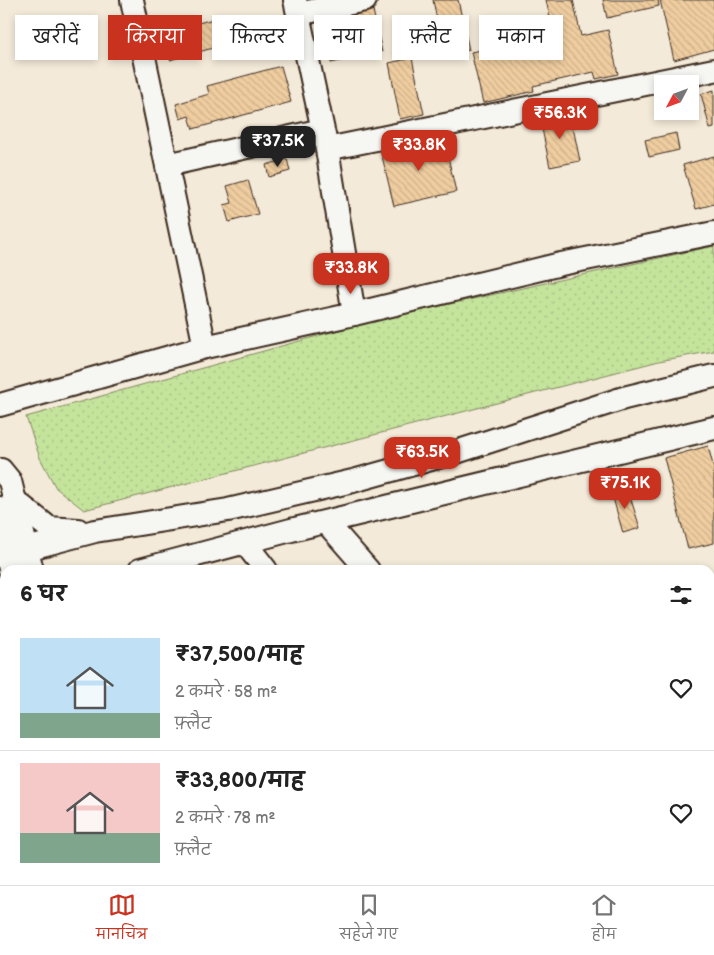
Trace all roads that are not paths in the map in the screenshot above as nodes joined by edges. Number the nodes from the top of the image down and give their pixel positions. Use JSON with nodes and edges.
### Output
{"nodes":[{"id":1,"x":132,"y":0,"type":"edge"},
{"id":2,"x":365,"y":0,"type":"edge"},
{"id":3,"x":296,"y":7,"type":"edge"},
{"id":4,"x":714,"y":70,"type":"edge"},
{"id":5,"x":324,"y":139,"type":"junction"},
{"id":6,"x":167,"y":165,"type":"junction"},
{"id":7,"x":714,"y":233,"type":"edge"},
{"id":8,"x":354,"y":314,"type":"junction"},
{"id":9,"x":205,"y":347,"type":"junction"},
{"id":10,"x":714,"y":376,"type":"edge"},
{"id":11,"x":0,"y":405,"type":"edge"},
{"id":12,"x":714,"y":428,"type":"edge"},
{"id":13,"x":0,"y":468,"type":"edge"},
{"id":14,"x":7,"y":504,"type":"edge"},
{"id":15,"x":326,"y":522,"type":"junction"},
{"id":16,"x":96,"y":531,"type":"junction"},
{"id":17,"x":245,"y":543,"type":"junction"},
{"id":18,"x":15,"y":560,"type":"edge"},
{"id":19,"x":174,"y":565,"type":"edge"},
{"id":20,"x":262,"y":565,"type":"edge"},
{"id":21,"x":364,"y":565,"type":"edge"}],
"edges":[{"from":1,"to":6,"type":"street"},
{"from":2,"to":3,"type":"street"},
{"from":3,"to":5,"type":"street"},
{"from":4,"to":5,"type":"street"},
{"from":5,"to":6,"type":"street"},
{"from":5,"to":8,"type":"street"},
{"from":6,"to":9,"type":"street"},
{"from":7,"to":8,"type":"street"},
{"from":8,"to":9,"type":"street"},
{"from":9,"to":11,"type":"street"},
{"from":10,"to":16,"type":"street"},
{"from":12,"to":15,"type":"street"},
{"from":13,"to":14,"type":"street"},
{"from":14,"to":16,"type":"street"},
{"from":14,"to":18,"type":"street"},
{"from":15,"to":17,"type":"street"},
{"from":15,"to":21,"type":"street"},
{"from":16,"to":18,"type":"street"},
{"from":17,"to":19,"type":"street"},
{"from":17,"to":20,"type":"street"}]}
